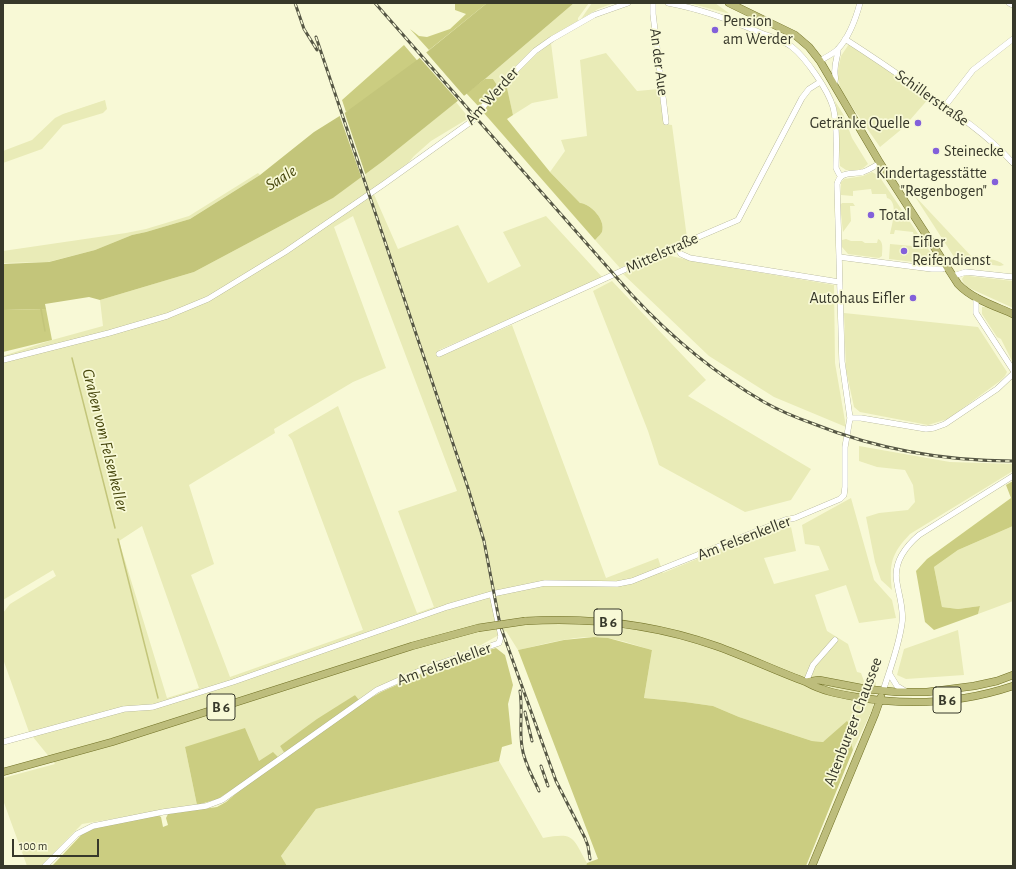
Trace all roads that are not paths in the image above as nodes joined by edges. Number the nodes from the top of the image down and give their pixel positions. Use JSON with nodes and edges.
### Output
{"nodes":[{"id":1,"x":628,"y":3,"type":"edge"},
{"id":2,"x":653,"y":3,"type":"edge"},
{"id":3,"x":668,"y":3,"type":"edge"},
{"id":4,"x":729,"y":3,"type":"edge"},
{"id":5,"x":860,"y":3,"type":"edge"},
{"id":6,"x":1009,"y":3,"type":"edge"},
{"id":7,"x":1013,"y":5,"type":"edge"},
{"id":8,"x":845,"y":39,"type":"junction"},
{"id":9,"x":1013,"y":39,"type":"edge"},
{"id":10,"x":838,"y":49,"type":"junction"},
{"id":11,"x":820,"y":61,"type":"junction"},
{"id":12,"x":820,"y":82,"type":"junction"},
{"id":13,"x":834,"y":85,"type":"junction"},
{"id":14,"x":945,"y":106,"type":"junction"},
{"id":15,"x":666,"y":122,"type":"dead end"},
{"id":16,"x":880,"y":163,"type":"junction"},
{"id":17,"x":1013,"y":163,"type":"edge"},
{"id":18,"x":841,"y":176,"type":"junction"},
{"id":19,"x":676,"y":247,"type":"junction"},
{"id":20,"x":839,"y":257,"type":"junction"},
{"id":21,"x":947,"y":267,"type":"junction"},
{"id":22,"x":953,"y":276,"type":"junction"},
{"id":23,"x":1013,"y":277,"type":"edge"},
{"id":24,"x":839,"y":282,"type":"junction"},
{"id":25,"x":976,"y":297,"type":"junction"},
{"id":26,"x":1013,"y":314,"type":"edge"},
{"id":27,"x":439,"y":354,"type":"dead end"},
{"id":28,"x":3,"y":360,"type":"edge"},
{"id":29,"x":1013,"y":370,"type":"edge"},
{"id":30,"x":1013,"y":374,"type":"edge"},
{"id":31,"x":850,"y":418,"type":"junction"},
{"id":32,"x":1013,"y":476,"type":"edge"},
{"id":33,"x":492,"y":594,"type":"junction"},
{"id":34,"x":835,"y":640,"type":"dead end"},
{"id":35,"x":889,"y":673,"type":"junction"},
{"id":36,"x":1013,"y":675,"type":"edge"},
{"id":37,"x":806,"y":682,"type":"junction"},
{"id":38,"x":1013,"y":686,"type":"edge"},
{"id":39,"x":883,"y":691,"type":"junction"},
{"id":40,"x":909,"y":692,"type":"junction"},
{"id":41,"x":880,"y":700,"type":"junction"},
{"id":42,"x":3,"y":742,"type":"edge"},
{"id":43,"x":3,"y":772,"type":"edge"},
{"id":44,"x":45,"y":866,"type":"edge"},
{"id":45,"x":812,"y":866,"type":"edge"}],
"edges":[{"from":1,"to":28,"type":"street","name":"Am Werder"},
{"from":2,"to":15,"type":"street","name":"An der Aue"},
{"from":3,"to":12,"type":"street"},
{"from":4,"to":11,"type":"main road"},
{"from":5,"to":8,"type":"street"},
{"from":6,"to":7,"type":"street"},
{"from":8,"to":10,"type":"street"},
{"from":8,"to":14,"type":"street","name":"Schillerstraße"},
{"from":9,"to":14,"type":"street"},
{"from":10,"to":11,"type":"street"},
{"from":10,"to":13,"type":"street"},
{"from":11,"to":13,"type":"main road"},
{"from":12,"to":18,"type":"street"},
{"from":12,"to":19,"type":"street","name":"Mittelstraße"},
{"from":13,"to":16,"type":"main road"},
{"from":14,"to":17,"type":"street","name":"Schillerstraße"},
{"from":16,"to":18,"type":"street"},
{"from":16,"to":21,"type":"main road"},
{"from":18,"to":20,"type":"street"},
{"from":19,"to":24,"type":"street"},
{"from":19,"to":27,"type":"street","name":"Mittelstraße"},
{"from":20,"to":21,"type":"street"},
{"from":20,"to":24,"type":"street"},
{"from":21,"to":22,"type":"main road"},
{"from":22,"to":23,"type":"street"},
{"from":22,"to":25,"type":"main road"},
{"from":24,"to":31,"type":"street"},
{"from":25,"to":26,"type":"main road"},
{"from":25,"to":29,"type":"street"},
{"from":30,"to":31,"type":"street"},
{"from":31,"to":33,"type":"street","name":"Am Felsenkeller"},
{"from":32,"to":35,"type":"street","name":"Altenburger Chaussee"},
{"from":33,"to":42,"type":"street"},
{"from":33,"to":44,"type":"street","name":"Am Felsenkeller"},
{"from":34,"to":37,"type":"street"},
{"from":35,"to":39,"type":"street","name":"Altenburger Chaussee"},
{"from":35,"to":40,"type":"street"},
{"from":36,"to":40,"type":"main road","number":"B 6"},
{"from":37,"to":39,"type":"main road","number":"B 6"},
{"from":37,"to":41,"type":"main road","number":"B 6"},
{"from":37,"to":43,"type":"main road","number":"B 6","bridge":true},
{"from":38,"to":41,"type":"main road","number":"B 6"},
{"from":39,"to":40,"type":"main road","number":"B 6"},
{"from":39,"to":41,"type":"main road","name":"Altenburger Chaussee"},
{"from":41,"to":45,"type":"main road","name":"Altenburger Chaussee"}]}
